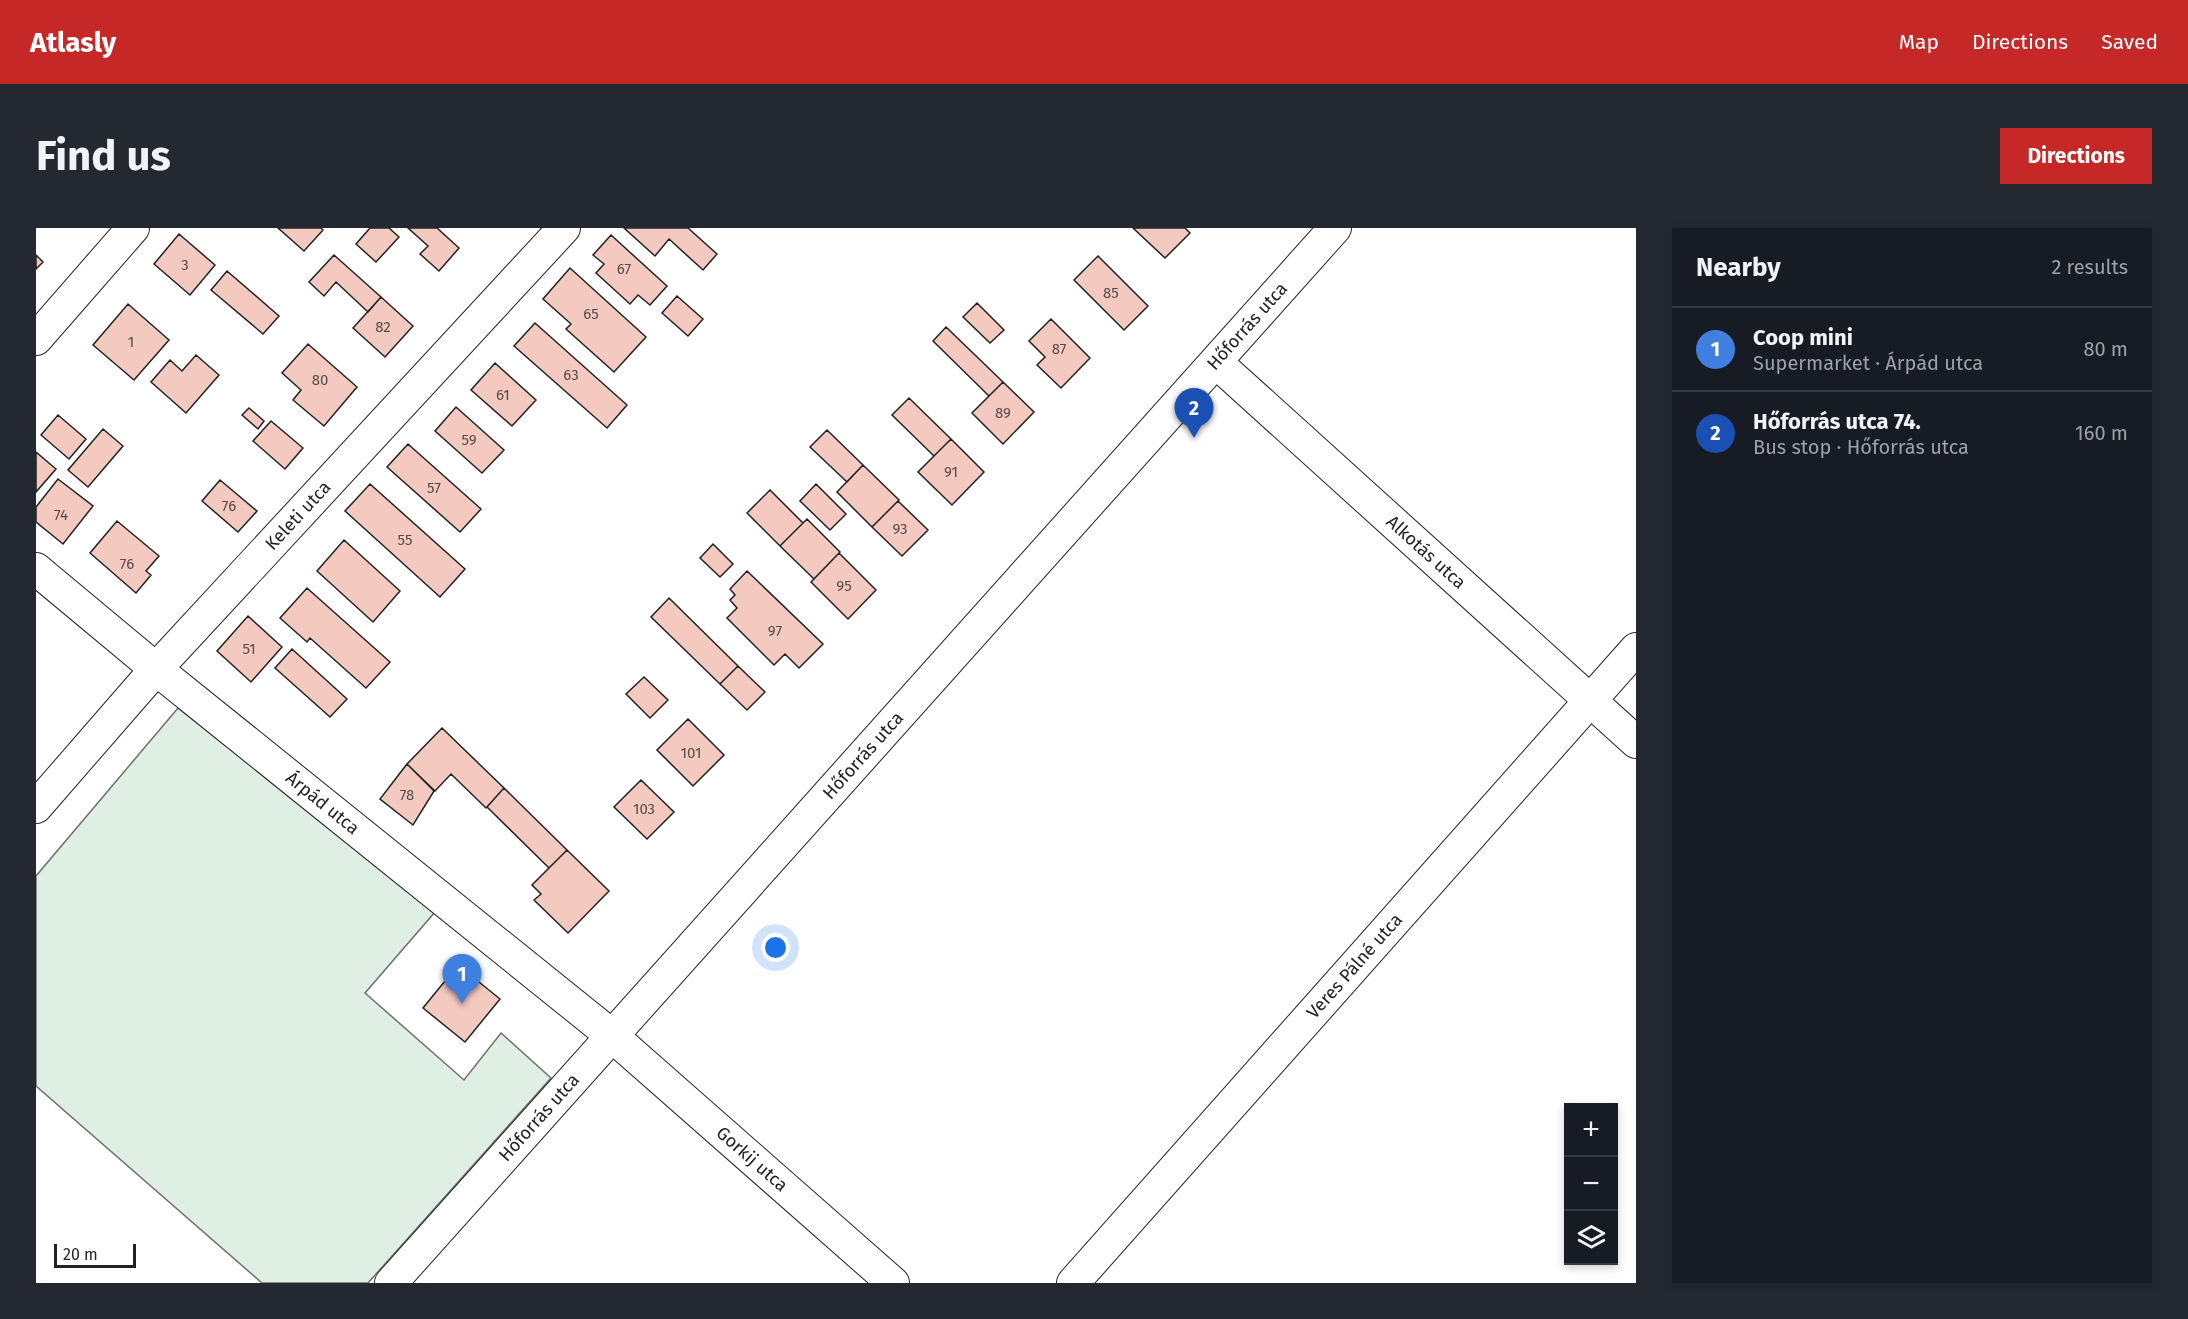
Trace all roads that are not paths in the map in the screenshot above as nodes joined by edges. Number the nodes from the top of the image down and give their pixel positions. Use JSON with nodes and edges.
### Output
{"nodes":[{"id":1,"x":133,"y":228,"type":"edge"},
{"id":2,"x":564,"y":228,"type":"edge"},
{"id":3,"x":1335,"y":228,"type":"edge"},
{"id":4,"x":36,"y":339,"type":"edge"},
{"id":5,"x":1217,"y":363,"type":"junction"},
{"id":6,"x":36,"y":569,"type":"edge"},
{"id":7,"x":1636,"y":649,"type":"edge"},
{"id":8,"x":156,"y":669,"type":"junction"},
{"id":9,"x":1590,"y":700,"type":"junction"},
{"id":10,"x":1636,"y":742,"type":"edge"},
{"id":11,"x":36,"y":807,"type":"edge"},
{"id":12,"x":611,"y":1035,"type":"junction"},
{"id":13,"x":391,"y":1283,"type":"edge"},
{"id":14,"x":893,"y":1283,"type":"edge"},
{"id":15,"x":1073,"y":1283,"type":"edge"}],
"edges":[{"from":1,"to":4,"type":"street"},
{"from":2,"to":8,"type":"street","name":"Keleti utca"},
{"from":3,"to":5,"type":"street","name":"Hőforrás utca"},
{"from":5,"to":9,"type":"street","name":"Alkotás utca"},
{"from":5,"to":12,"type":"street","name":"Hőforrás utca"},
{"from":6,"to":8,"type":"street","name":"Árpád utca"},
{"from":7,"to":9,"type":"street","name":"Veres Pálné utca"},
{"from":8,"to":11,"type":"street","name":"Keleti utca"},
{"from":8,"to":12,"type":"street","name":"Árpád utca"},
{"from":9,"to":10,"type":"street","name":"Alkotás utca"},
{"from":9,"to":15,"type":"street","name":"Veres Pálné utca"},
{"from":12,"to":13,"type":"street","name":"Hőforrás utca"},
{"from":12,"to":14,"type":"street","name":"Gorkij utca"}]}
